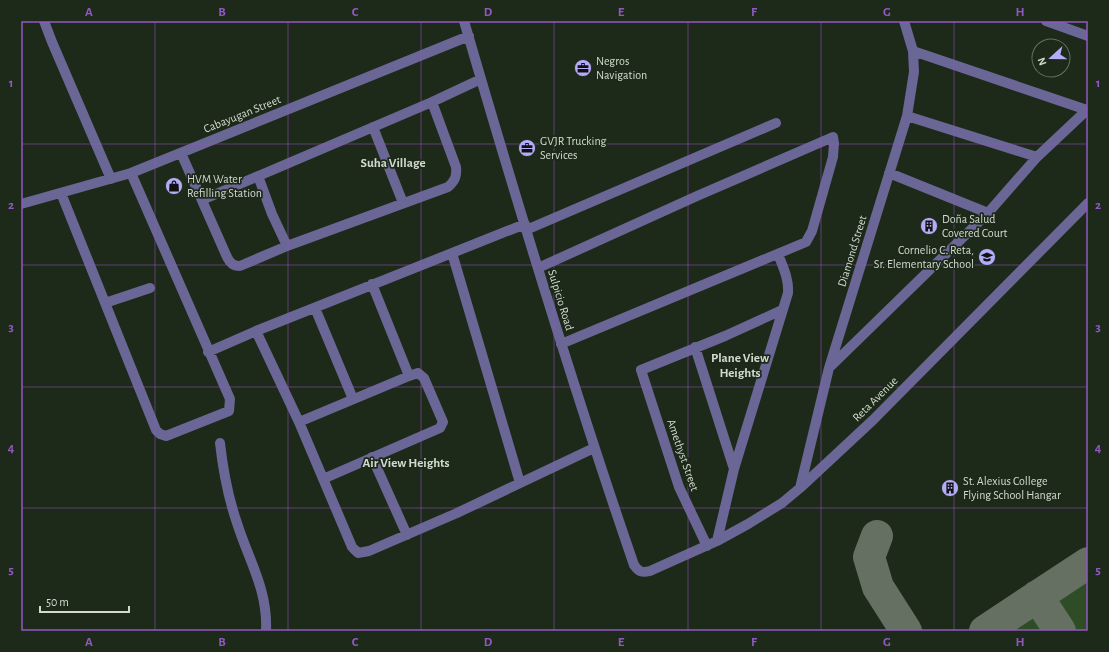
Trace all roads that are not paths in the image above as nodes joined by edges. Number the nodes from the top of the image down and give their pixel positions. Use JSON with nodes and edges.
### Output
{"nodes":[{"id":1,"x":44,"y":21,"type":"edge"},
{"id":2,"x":464,"y":21,"type":"edge"},
{"id":3,"x":904,"y":21,"type":"edge"},
{"id":4,"x":1046,"y":21,"type":"edge"},
{"id":5,"x":469,"y":36,"type":"junction"},
{"id":6,"x":1088,"y":36,"type":"edge"},
{"id":7,"x":913,"y":51,"type":"junction"},
{"id":8,"x":481,"y":79,"type":"junction"},
{"id":9,"x":432,"y":102,"type":"junction"},
{"id":10,"x":1087,"y":109,"type":"edge"},
{"id":11,"x":907,"y":116,"type":"junction"},
{"id":12,"x":776,"y":123,"type":"dead end"},
{"id":13,"x":373,"y":127,"type":"junction"},
{"id":14,"x":181,"y":154,"type":"junction"},
{"id":15,"x":1037,"y":157,"type":"junction"},
{"id":16,"x":131,"y":173,"type":"junction"},
{"id":17,"x":889,"y":173,"type":"junction"},
{"id":18,"x":258,"y":176,"type":"junction"},
{"id":19,"x":111,"y":179,"type":"junction"},
{"id":20,"x":61,"y":193,"type":"junction"},
{"id":21,"x":202,"y":200,"type":"junction"},
{"id":22,"x":1088,"y":203,"type":"edge"},
{"id":23,"x":21,"y":204,"type":"edge"},
{"id":24,"x":403,"y":204,"type":"junction"},
{"id":25,"x":988,"y":213,"type":"junction"},
{"id":26,"x":525,"y":227,"type":"junction"},
{"id":27,"x":286,"y":246,"type":"junction"},
{"id":28,"x":452,"y":253,"type":"junction"},
{"id":29,"x":778,"y":254,"type":"junction"},
{"id":30,"x":538,"y":268,"type":"junction"},
{"id":31,"x":372,"y":284,"type":"junction"},
{"id":32,"x":150,"y":288,"type":"dead end"},
{"id":33,"x":105,"y":303,"type":"junction"},
{"id":34,"x":315,"y":308,"type":"junction"},
{"id":35,"x":782,"y":310,"type":"junction"},
{"id":36,"x":256,"y":332,"type":"junction"},
{"id":37,"x":561,"y":344,"type":"junction"},
{"id":38,"x":695,"y":347,"type":"junction"},
{"id":39,"x":208,"y":352,"type":"junction"},
{"id":40,"x":829,"y":368,"type":"junction"},
{"id":41,"x":409,"y":376,"type":"junction"},
{"id":42,"x":352,"y":399,"type":"junction"},
{"id":43,"x":299,"y":422,"type":"junction"},
{"id":44,"x":220,"y":443,"type":"dead end"},
{"id":45,"x":594,"y":448,"type":"junction"},
{"id":46,"x":372,"y":458,"type":"junction"},
{"id":47,"x":734,"y":469,"type":"junction"},
{"id":48,"x":323,"y":479,"type":"junction"},
{"id":49,"x":520,"y":483,"type":"junction"},
{"id":50,"x":800,"y":488,"type":"junction"},
{"id":51,"x":407,"y":535,"type":"junction"},
{"id":52,"x":717,"y":541,"type":"junction"},
{"id":53,"x":707,"y":546,"type":"junction"},
{"id":54,"x":650,"y":571,"type":"joint"},
{"id":55,"x":266,"y":631,"type":"edge"}],
"edges":[{"from":1,"to":19,"type":"street"},
{"from":2,"to":5,"type":"street","name":"Sulpicio Road"},
{"from":3,"to":7,"type":"street","name":"Diamond Street"},
{"from":4,"to":6,"type":"street"},
{"from":5,"to":8,"type":"street","name":"Sulpicio Road"},
{"from":5,"to":14,"type":"street","name":"Cabayugan Street"},
{"from":7,"to":10,"type":"street"},
{"from":7,"to":11,"type":"street","name":"Diamond Street"},
{"from":8,"to":9,"type":"street"},
{"from":8,"to":26,"type":"street","name":"Sulpicio Road"},
{"from":9,"to":13,"type":"street"},
{"from":9,"to":24,"type":"street"},
{"from":10,"to":15,"type":"street"},
{"from":11,"to":15,"type":"street"},
{"from":11,"to":17,"type":"street","name":"Diamond Street"},
{"from":12,"to":26,"type":"street"},
{"from":13,"to":18,"type":"street"},
{"from":13,"to":24,"type":"street"},
{"from":14,"to":16,"type":"street","name":"Cabayugan Street"},
{"from":14,"to":21,"type":"street"},
{"from":15,"to":25,"type":"street"},
{"from":16,"to":19,"type":"street","name":"Cabayugan Street"},
{"from":16,"to":39,"type":"street"},
{"from":17,"to":25,"type":"street"},
{"from":17,"to":40,"type":"street","name":"Diamond Street"},
{"from":18,"to":21,"type":"street"},
{"from":18,"to":27,"type":"street"},
{"from":19,"to":20,"type":"street","name":"Cabayugan Street"},
{"from":20,"to":23,"type":"street","name":"Cabayugan Street"},
{"from":20,"to":33,"type":"street"},
{"from":21,"to":27,"type":"street"},
{"from":22,"to":50,"type":"street","name":"Reta Avenue"},
{"from":24,"to":27,"type":"street"},
{"from":25,"to":40,"type":"street"},
{"from":26,"to":28,"type":"street"},
{"from":26,"to":30,"type":"street","name":"Sulpicio Road"},
{"from":28,"to":31,"type":"street"},
{"from":28,"to":49,"type":"street"},
{"from":29,"to":30,"type":"street"},
{"from":29,"to":35,"type":"street"},
{"from":29,"to":37,"type":"street"},
{"from":30,"to":37,"type":"street","name":"Sulpicio Road"},
{"from":31,"to":34,"type":"street"},
{"from":31,"to":41,"type":"street"},
{"from":32,"to":33,"type":"street"},
{"from":33,"to":39,"type":"street"},
{"from":34,"to":36,"type":"street"},
{"from":34,"to":42,"type":"street"},
{"from":35,"to":38,"type":"street"},
{"from":35,"to":47,"type":"street"},
{"from":36,"to":39,"type":"street"},
{"from":36,"to":43,"type":"street"},
{"from":37,"to":45,"type":"street","name":"Sulpicio Road"},
{"from":38,"to":47,"type":"street"},
{"from":38,"to":53,"type":"street","name":"Amethyst Street"},
{"from":40,"to":50,"type":"street","name":"Diamond Street"},
{"from":41,"to":42,"type":"street"},
{"from":41,"to":46,"type":"street"},
{"from":42,"to":43,"type":"street"},
{"from":43,"to":48,"type":"street"},
{"from":44,"to":55,"type":"street"},
{"from":45,"to":49,"type":"street"},
{"from":45,"to":54,"type":"street","name":"Sulpicio Road"},
{"from":46,"to":48,"type":"street"},
{"from":46,"to":51,"type":"street"},
{"from":47,"to":52,"type":"street"},
{"from":48,"to":51,"type":"street"},
{"from":49,"to":51,"type":"street"},
{"from":50,"to":52,"type":"street","name":"Reta Avenue"},
{"from":52,"to":53,"type":"street","name":"Reta Avenue"},
{"from":53,"to":54,"type":"street","name":"Reta Avenue"}]}
